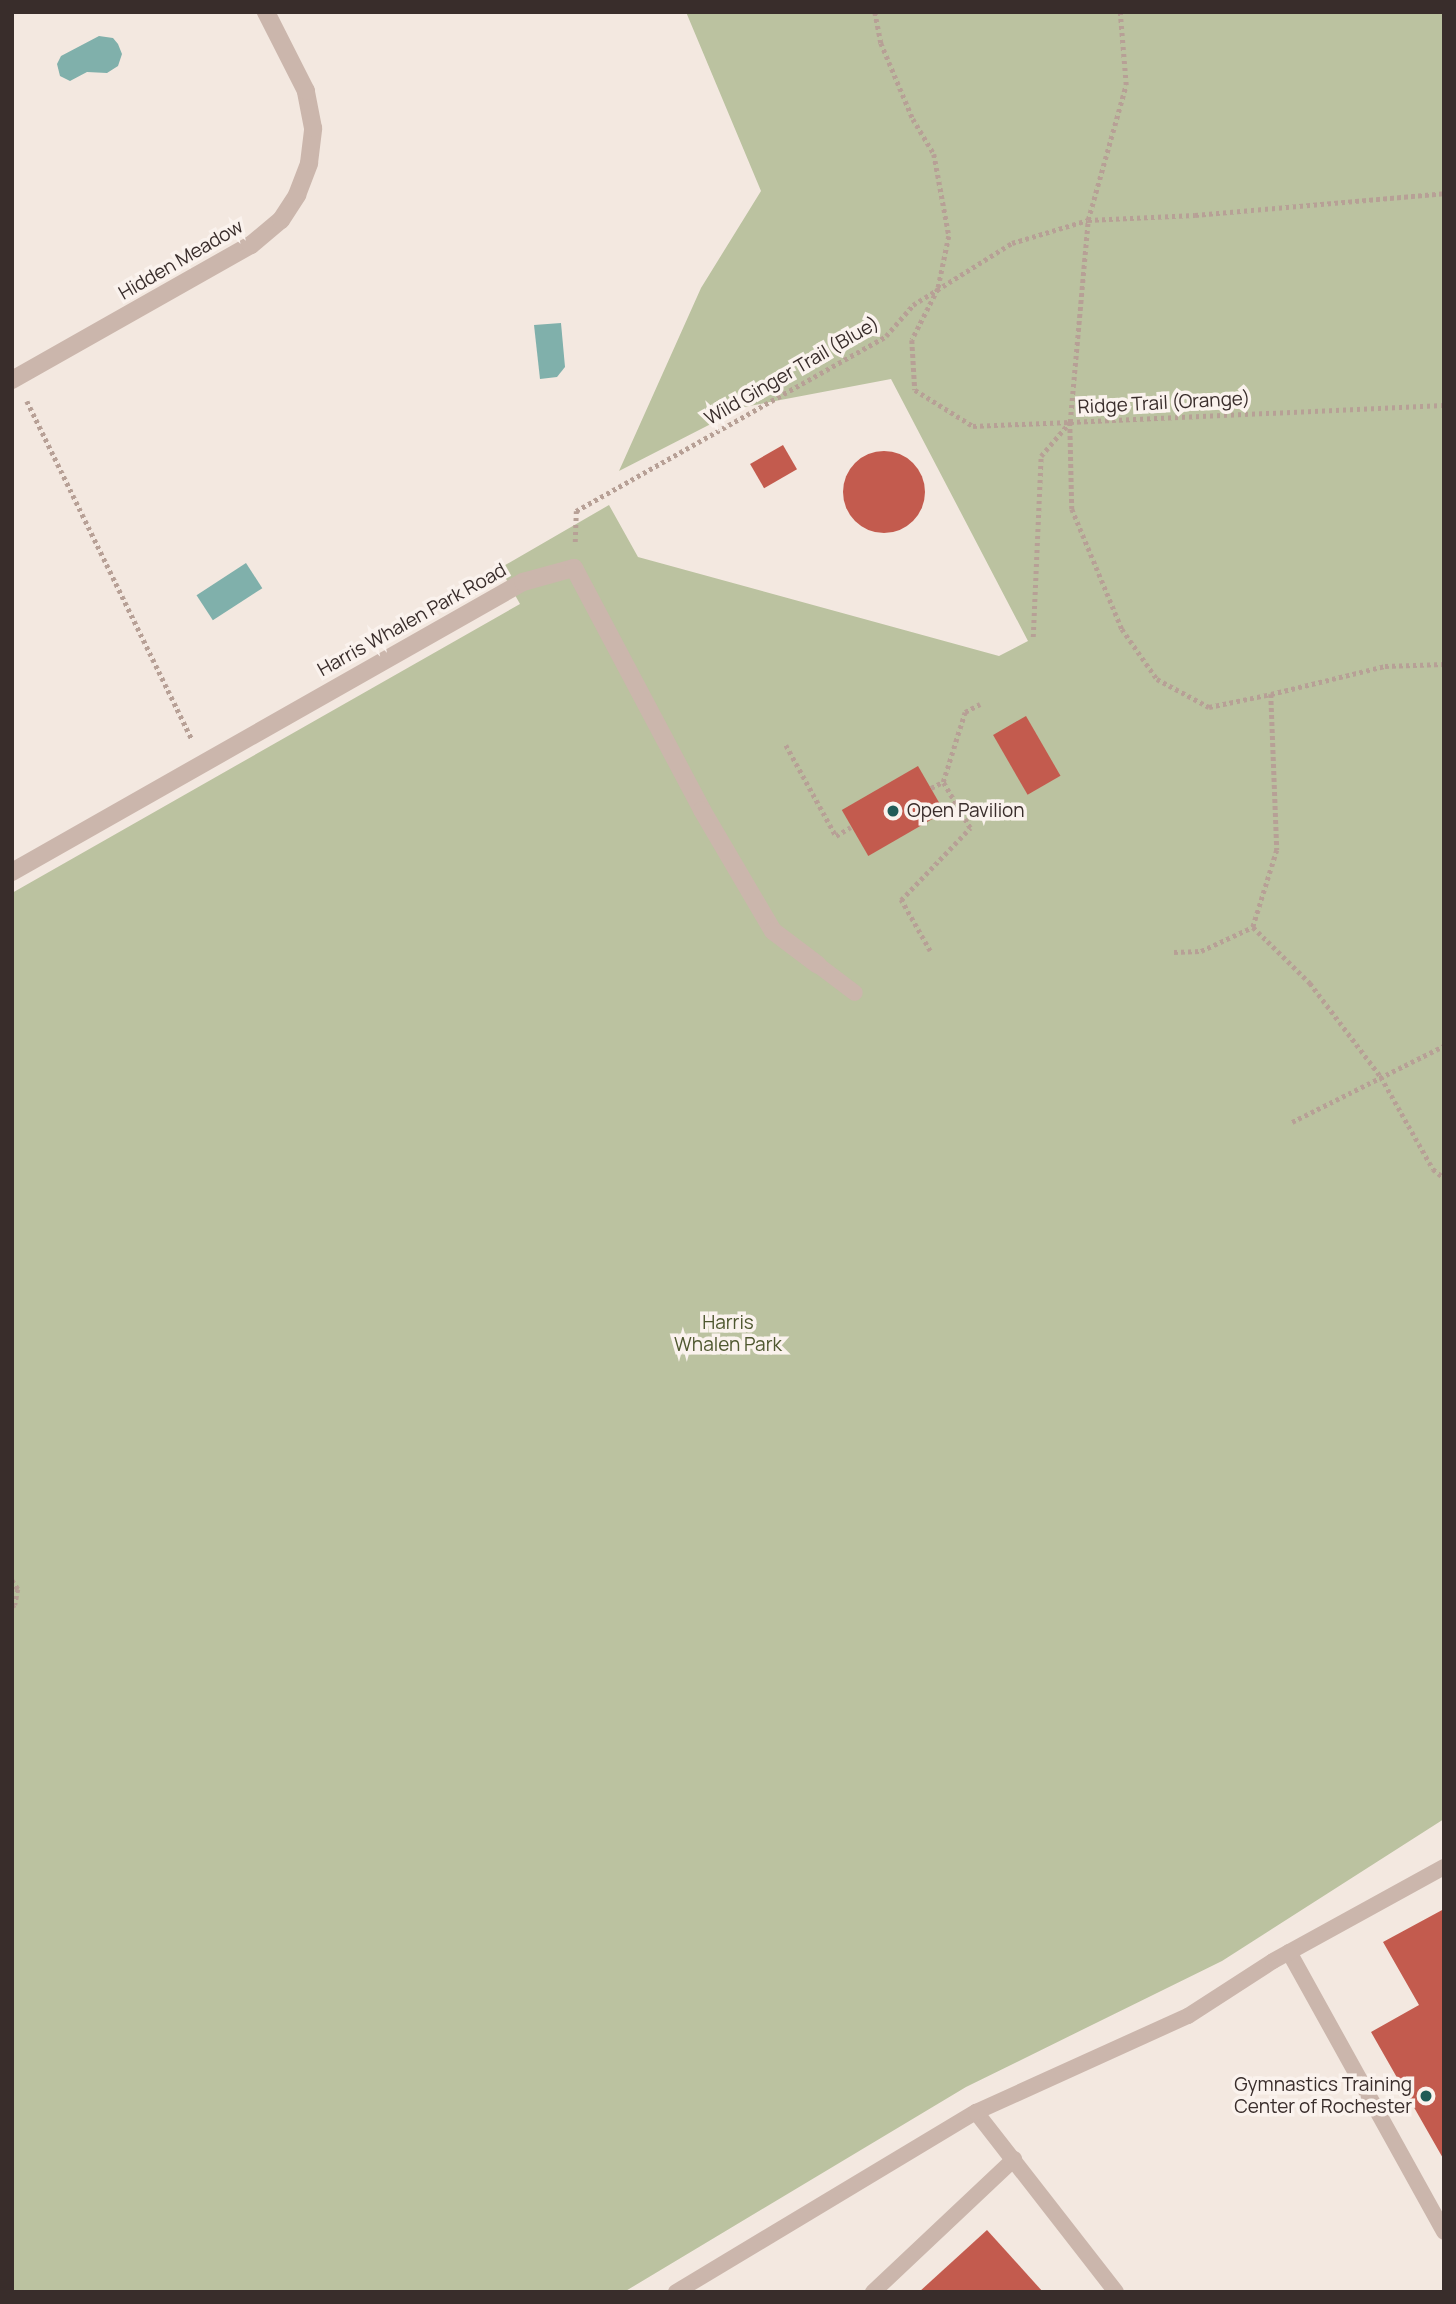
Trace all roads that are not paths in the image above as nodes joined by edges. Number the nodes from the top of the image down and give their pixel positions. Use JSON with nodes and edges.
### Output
{"nodes":[{"id":1,"x":266,"y":12,"type":"edge"},
{"id":2,"x":14,"y":379,"type":"edge"},
{"id":3,"x":12,"y":872,"type":"edge"},
{"id":4,"x":818,"y":965,"type":"joint"},
{"id":5,"x":855,"y":993,"type":"dead end"},
{"id":6,"x":1444,"y":1867,"type":"edge"},
{"id":7,"x":1289,"y":1952,"type":"junction"},
{"id":8,"x":976,"y":2112,"type":"junction"},
{"id":9,"x":1014,"y":2159,"type":"junction"},
{"id":10,"x":1444,"y":2232,"type":"edge"},
{"id":11,"x":676,"y":2292,"type":"edge"},
{"id":12,"x":873,"y":2292,"type":"edge"},
{"id":13,"x":1116,"y":2292,"type":"edge"}],
"edges":[{"from":1,"to":2,"type":"street","name":"Hidden Meadow"},
{"from":3,"to":4,"type":"street","name":"Harris Whalen Park Road"},
{"from":4,"to":5,"type":"lane"},
{"from":6,"to":7,"type":"lane"},
{"from":7,"to":8,"type":"lane"},
{"from":7,"to":10,"type":"lane"},
{"from":8,"to":9,"type":"lane"},
{"from":8,"to":11,"type":"lane"},
{"from":9,"to":12,"type":"lane"},
{"from":9,"to":13,"type":"lane"}]}
